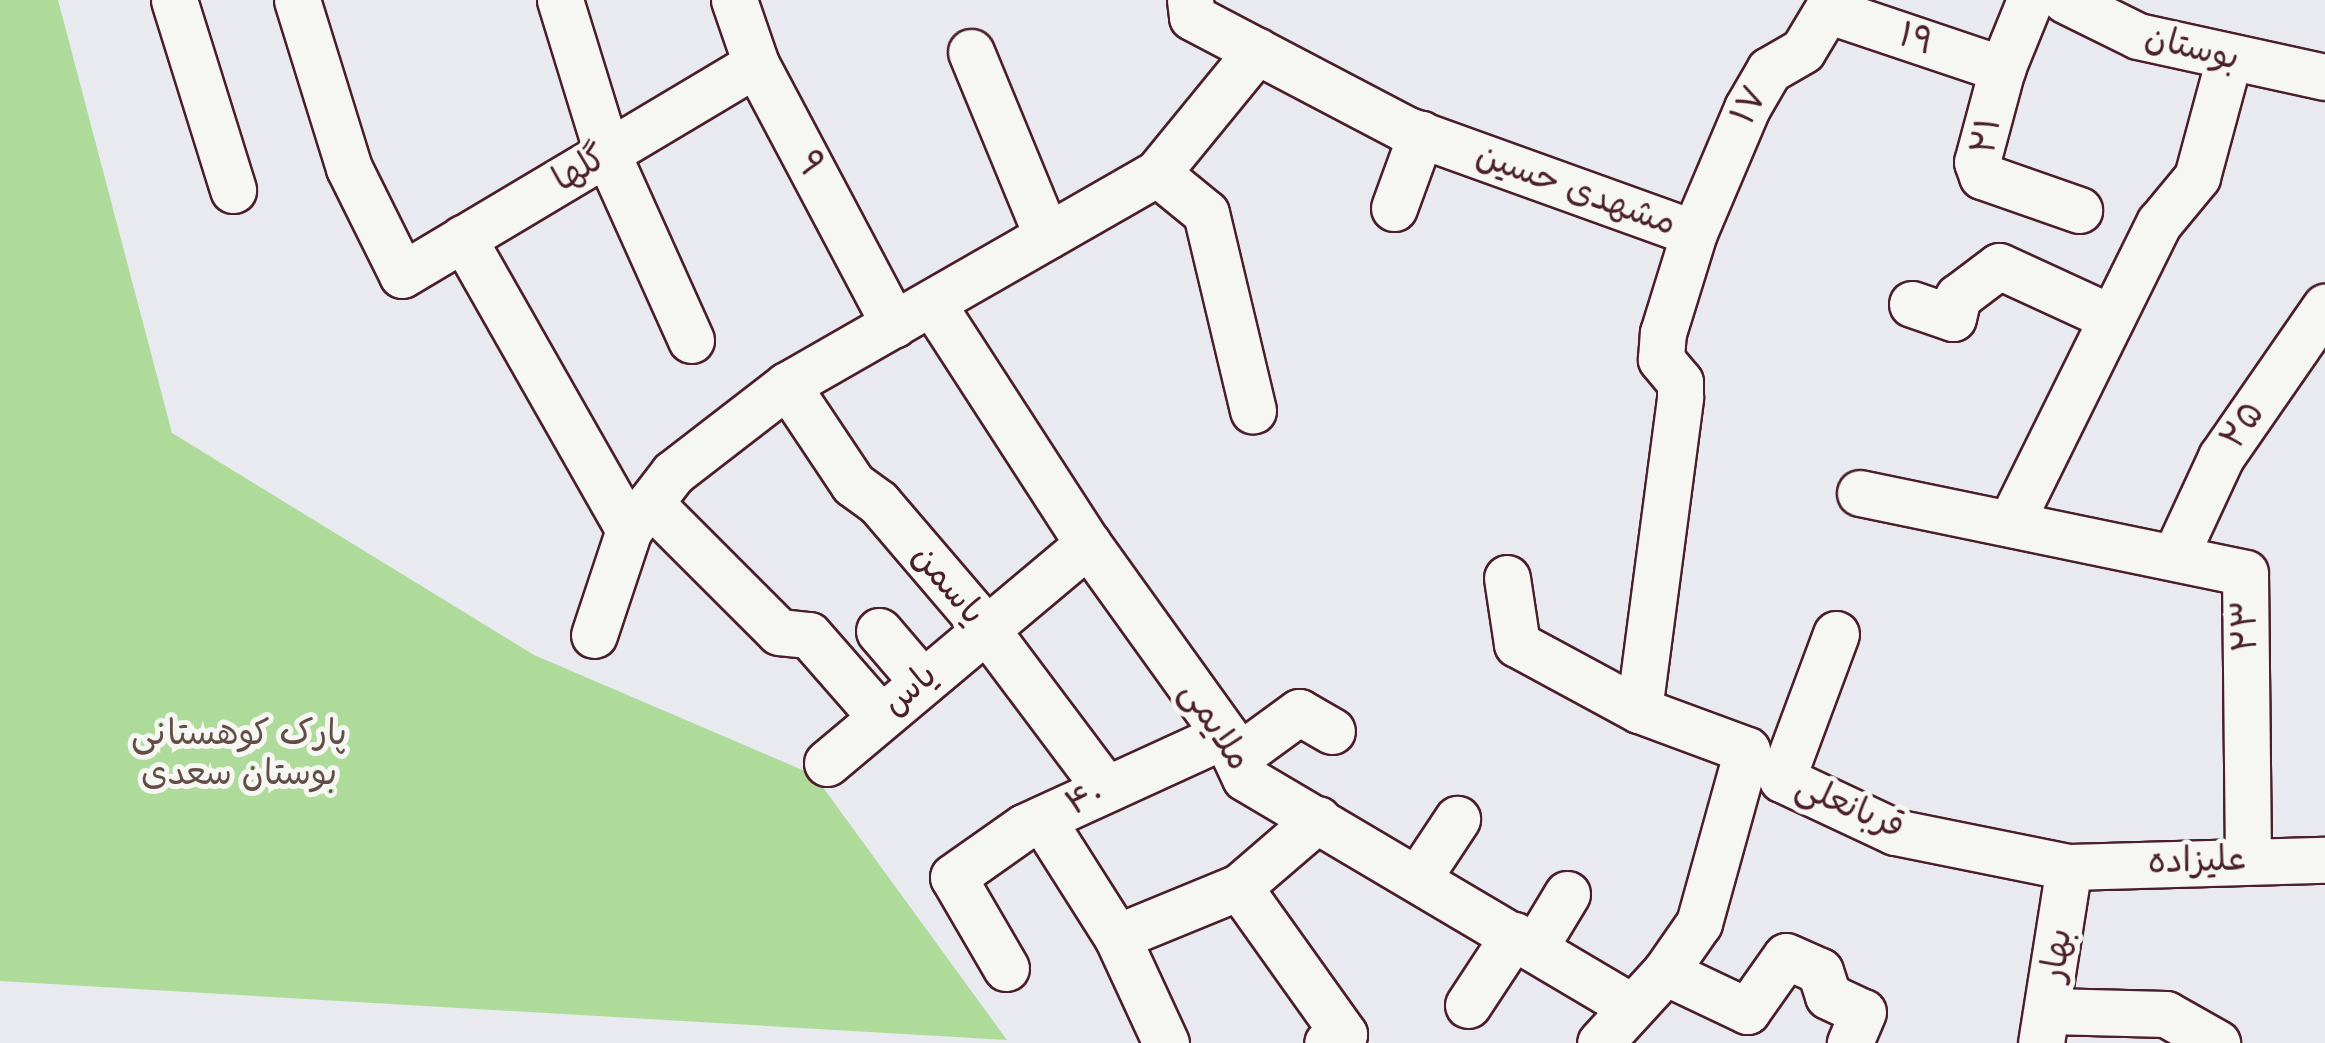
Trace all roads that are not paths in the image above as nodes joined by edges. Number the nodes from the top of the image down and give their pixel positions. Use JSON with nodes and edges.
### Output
{"nodes":[{"id":1,"x":174,"y":0,"type":"edge"},
{"id":2,"x":296,"y":0,"type":"edge"},
{"id":3,"x":560,"y":0,"type":"edge"},
{"id":4,"x":734,"y":0,"type":"edge"},
{"id":5,"x":1190,"y":0,"type":"edge"},
{"id":6,"x":2030,"y":0,"type":"edge"},
{"id":7,"x":2065,"y":0,"type":"edge"},
{"id":8,"x":1832,"y":6,"type":"edge"},
{"id":9,"x":1257,"y":50,"type":"junction"},
{"id":10,"x":970,"y":52,"type":"dead end"},
{"id":11,"x":2229,"y":58,"type":"junction"},
{"id":12,"x":756,"y":64,"type":"junction"},
{"id":13,"x":2002,"y":69,"type":"junction"},
{"id":14,"x":2325,"y":77,"type":"edge"},
{"id":15,"x":1421,"y":134,"type":"junction"},
{"id":16,"x":607,"y":153,"type":"junction"},
{"id":17,"x":1157,"y":173,"type":"junction"},
{"id":18,"x":233,"y":190,"type":"dead end"},
{"id":19,"x":1394,"y":208,"type":"dead end"},
{"id":20,"x":2079,"y":210,"type":"dead end"},
{"id":21,"x":1694,"y":232,"type":"junction"},
{"id":22,"x":1047,"y":236,"type":"junction"},
{"id":23,"x":463,"y":238,"type":"junction"},
{"id":24,"x":1912,"y":304,"type":"dead end"},
{"id":25,"x":2325,"y":307,"type":"edge"},
{"id":26,"x":913,"y":314,"type":"junction"},
{"id":27,"x":2112,"y":318,"type":"junction"},
{"id":28,"x":691,"y":340,"type":"dead end"},
{"id":29,"x":2310,"y":357,"type":"edge"},
{"id":30,"x":787,"y":385,"type":"junction"},
{"id":31,"x":1253,"y":410,"type":"dead end"},
{"id":32,"x":1860,"y":493,"type":"dead end"},
{"id":33,"x":639,"y":516,"type":"junction"},
{"id":34,"x":2011,"y":522,"type":"junction"},
{"id":35,"x":1088,"y":544,"type":"junction"},
{"id":36,"x":2176,"y":554,"type":"junction"},
{"id":37,"x":1507,"y":578,"type":"dead end"},
{"id":38,"x":983,"y":626,"type":"junction"},
{"id":39,"x":879,"y":631,"type":"dead end"},
{"id":40,"x":1836,"y":634,"type":"dead end"},
{"id":41,"x":594,"y":635,"type":"dead end"},
{"id":42,"x":921,"y":680,"type":"junction"},
{"id":43,"x":1638,"y":710,"type":"junction"},
{"id":44,"x":880,"y":716,"type":"junction"},
{"id":45,"x":1332,"y":730,"type":"dead end"},
{"id":46,"x":1230,"y":746,"type":"junction"},
{"id":47,"x":827,"y":763,"type":"dead end"},
{"id":48,"x":1106,"y":789,"type":"junction"},
{"id":49,"x":1042,"y":818,"type":"junction"},
{"id":50,"x":1318,"y":819,"type":"junction"},
{"id":51,"x":1457,"y":820,"type":"dead end"},
{"id":52,"x":2248,"y":858,"type":"junction"},
{"id":53,"x":2325,"y":860,"type":"edge"},
{"id":54,"x":2069,"y":866,"type":"junction"},
{"id":55,"x":1418,"y":878,"type":"junction"},
{"id":56,"x":1239,"y":887,"type":"junction"},
{"id":57,"x":1568,"y":894,"type":"dead end"},
{"id":58,"x":1117,"y":937,"type":"junction"},
{"id":59,"x":1525,"y":941,"type":"junction"},
{"id":60,"x":1006,"y":968,"type":"dead end"},
{"id":61,"x":1665,"y":972,"type":"junction"},
{"id":62,"x":1468,"y":1005,"type":"dead end"},
{"id":63,"x":1632,"y":1007,"type":"junction"},
{"id":64,"x":1751,"y":1027,"type":"edge"},
{"id":65,"x":2045,"y":1027,"type":"edge"},
{"id":66,"x":2202,"y":1039,"type":"edge"},
{"id":67,"x":1166,"y":1043,"type":"edge"},
{"id":68,"x":1328,"y":1043,"type":"edge"},
{"id":69,"x":1600,"y":1043,"type":"edge"},
{"id":70,"x":1850,"y":1043,"type":"edge"}],
"edges":[{"from":1,"to":18,"type":"street"},
{"from":2,"to":23,"type":"street","name":"گلها"},
{"from":3,"to":16,"type":"street"},
{"from":4,"to":12,"type":"street","name":"۹"},
{"from":5,"to":9,"type":"street","name":"مشهدی حسین"},
{"from":6,"to":13,"type":"street","name":"۲۱"},
{"from":7,"to":11,"type":"street","name":"بوستان"},
{"from":8,"to":13,"type":"street","name":"۱۹"},
{"from":8,"to":21,"type":"street","name":"۱۷"},
{"from":9,"to":15,"type":"street","name":"مشهدی حسین"},
{"from":9,"to":17,"type":"street"},
{"from":10,"to":22,"type":"street"},
{"from":11,"to":14,"type":"street","name":"بوستان"},
{"from":11,"to":27,"type":"street"},
{"from":12,"to":16,"type":"street","name":"گلها"},
{"from":12,"to":26,"type":"street","name":"۹"},
{"from":13,"to":20,"type":"street","name":"۲۱"},
{"from":15,"to":19,"type":"street"},
{"from":15,"to":21,"type":"street","name":"مشهدی حسین"},
{"from":16,"to":23,"type":"street","name":"گلها"},
{"from":16,"to":28,"type":"street"},
{"from":17,"to":22,"type":"street"},
{"from":17,"to":31,"type":"street"},
{"from":21,"to":43,"type":"street","name":"مشهدی حسین"},
{"from":22,"to":26,"type":"street"},
{"from":23,"to":33,"type":"street"},
{"from":24,"to":27,"type":"street"},
{"from":25,"to":29,"type":"street","name":"۲۵"},
{"from":26,"to":30,"type":"street"},
{"from":26,"to":35,"type":"street","name":"ملایمی"},
{"from":27,"to":34,"type":"street"},
{"from":29,"to":36,"type":"street","name":"۲۵"},
{"from":30,"to":33,"type":"street"},
{"from":30,"to":38,"type":"street","name":"یاسمن"},
{"from":32,"to":34,"type":"street","name":"۲۳"},
{"from":33,"to":41,"type":"street"},
{"from":33,"to":44,"type":"street"},
{"from":34,"to":36,"type":"street","name":"۲۳"},
{"from":35,"to":38,"type":"street","name":"یاس"},
{"from":35,"to":46,"type":"street","name":"ملایمی"},
{"from":36,"to":52,"type":"street","name":"۲۳"},
{"from":37,"to":43,"type":"street"},
{"from":38,"to":42,"type":"street","name":"یاس"},
{"from":38,"to":48,"type":"street","name":"یاسمن"},
{"from":39,"to":42,"type":"street"},
{"from":40,"to":54,"type":"street","name":"قربانعلی"},
{"from":42,"to":44,"type":"street","name":"یاس"},
{"from":43,"to":61,"type":"street"},
{"from":44,"to":47,"type":"street","name":"یاس"},
{"from":45,"to":46,"type":"street","name":"۴۰"},
{"from":46,"to":48,"type":"street","name":"۴۰"},
{"from":46,"to":50,"type":"street","name":"ملایمی"},
{"from":48,"to":49,"type":"street","name":"۴۰"},
{"from":49,"to":58,"type":"street"},
{"from":49,"to":60,"type":"street","name":"۴۰"},
{"from":50,"to":55,"type":"street","name":"ملایمی"},
{"from":50,"to":56,"type":"street"},
{"from":51,"to":55,"type":"street"},
{"from":52,"to":53,"type":"street","name":"علیزاده"},
{"from":52,"to":54,"type":"street","name":"علیزاده"},
{"from":54,"to":65,"type":"street","name":"بهار"},
{"from":55,"to":59,"type":"street","name":"ملایمی"},
{"from":56,"to":58,"type":"street"},
{"from":56,"to":68,"type":"street"},
{"from":57,"to":59,"type":"street"},
{"from":58,"to":67,"type":"street"},
{"from":59,"to":62,"type":"street"},
{"from":59,"to":63,"type":"street","name":"ملایمی"},
{"from":61,"to":63,"type":"street"},
{"from":61,"to":64,"type":"street"},
{"from":63,"to":69,"type":"street"},
{"from":64,"to":70,"type":"street"},
{"from":65,"to":66,"type":"street"}]}
